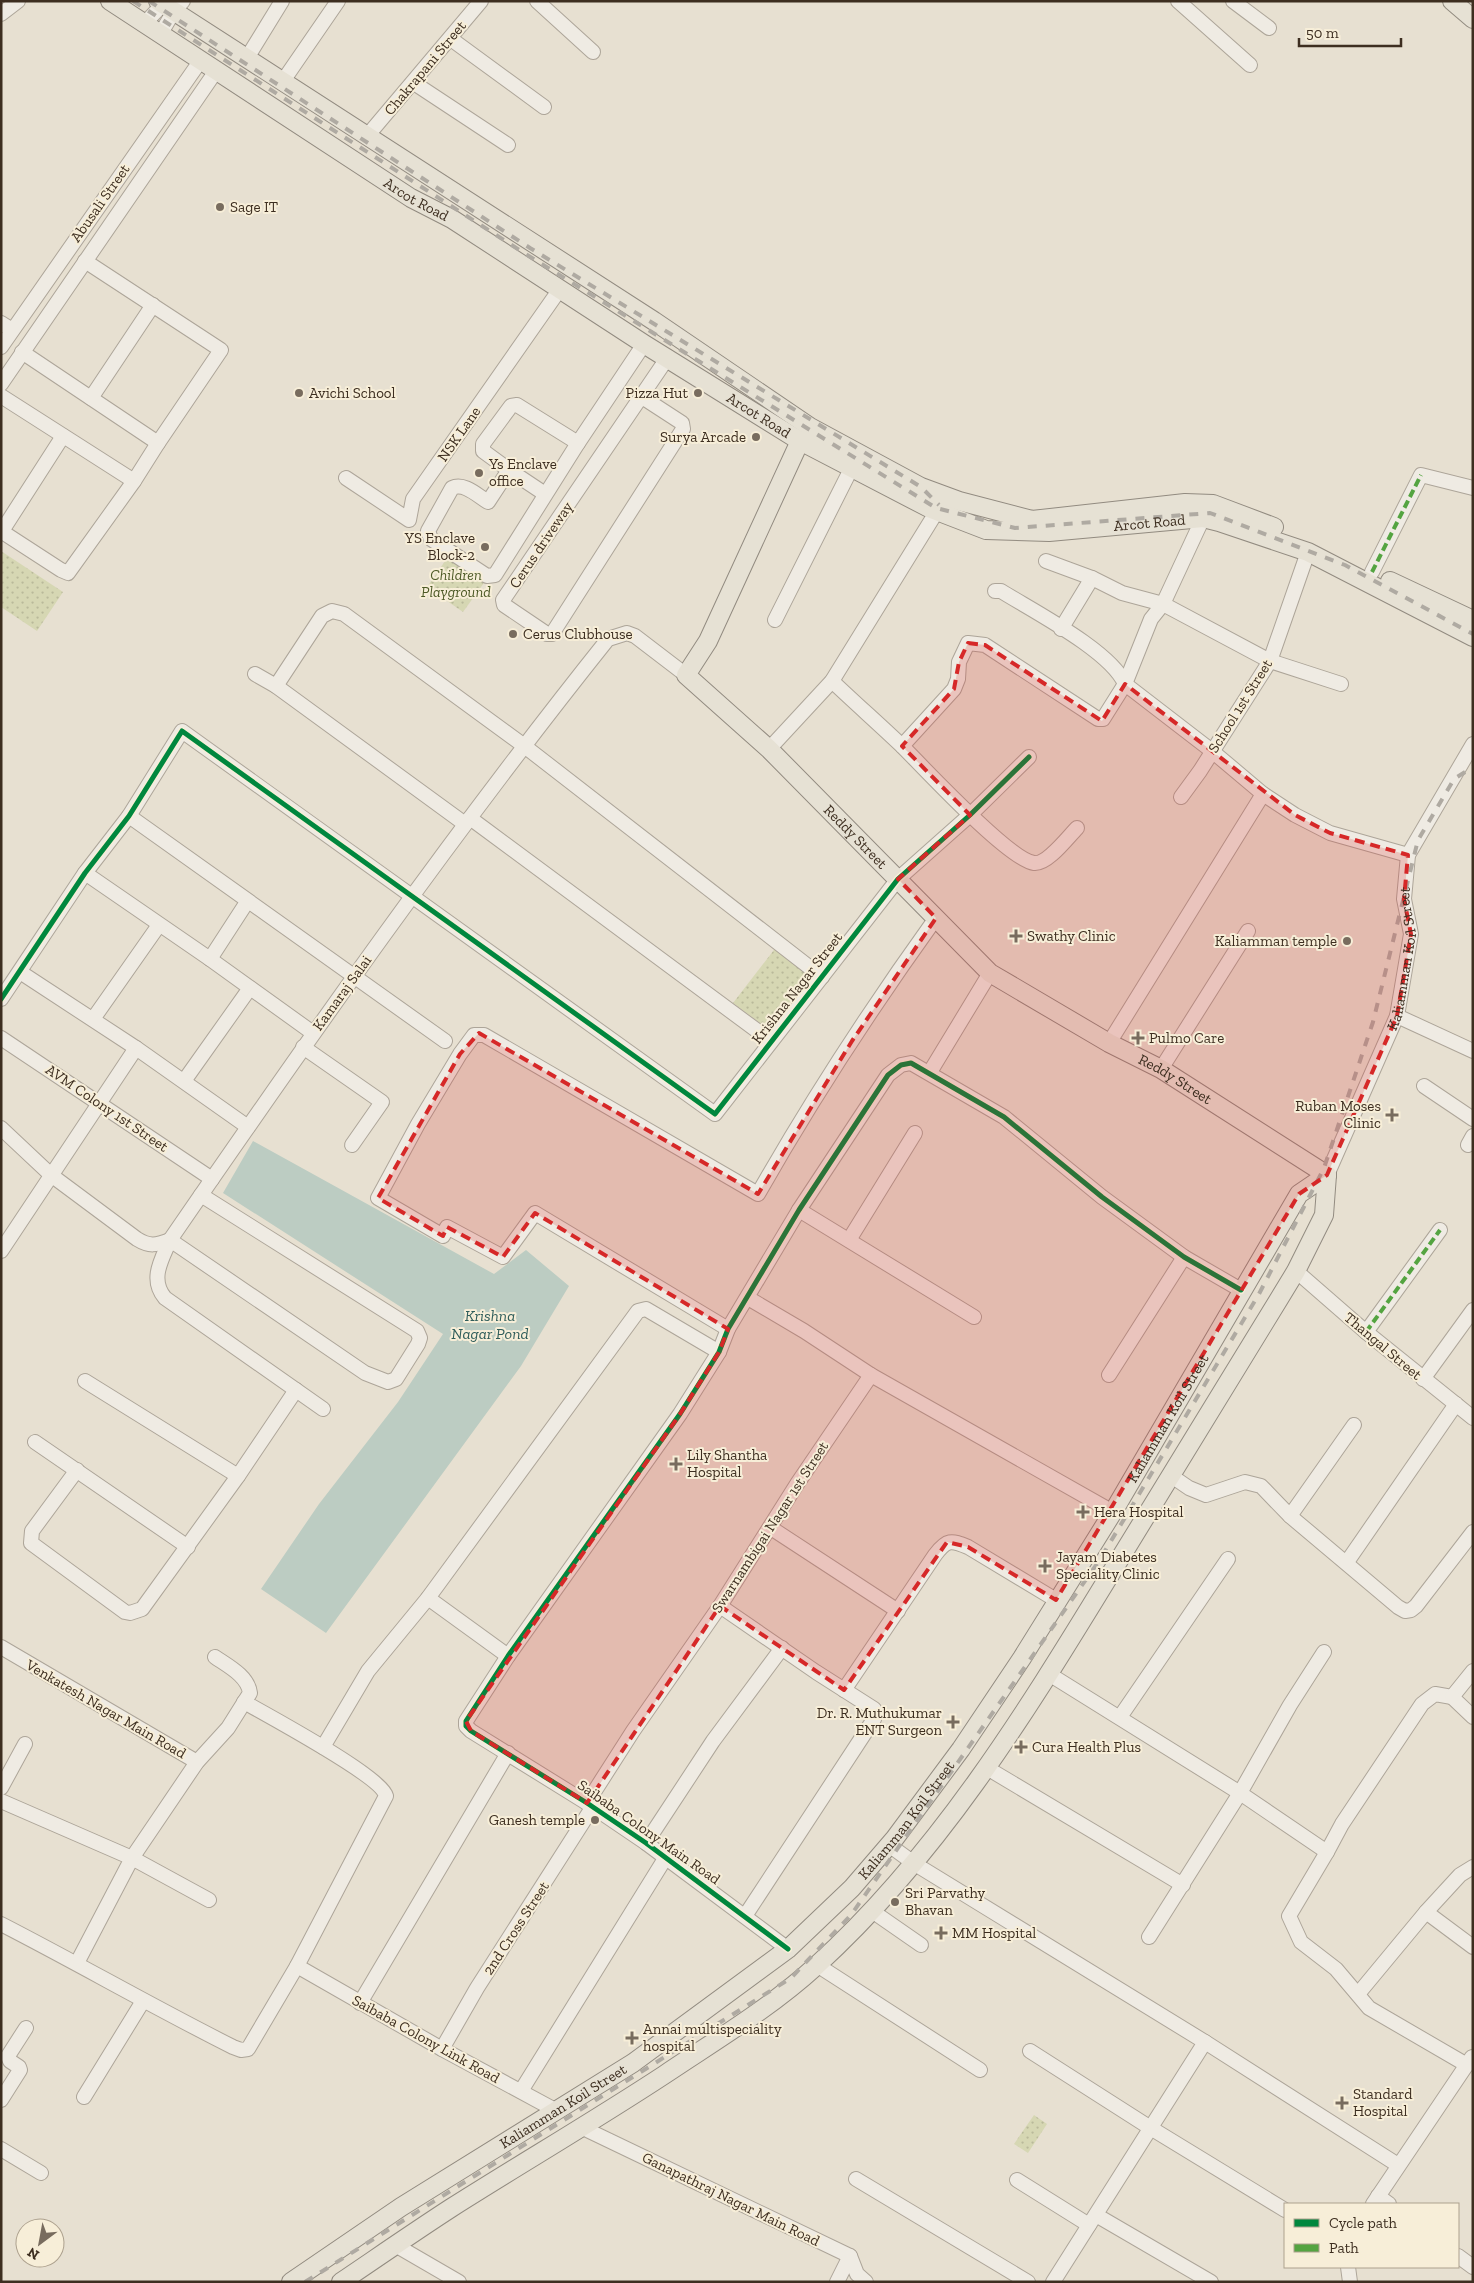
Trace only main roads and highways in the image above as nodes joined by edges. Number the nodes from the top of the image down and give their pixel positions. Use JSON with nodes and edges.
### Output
{"nodes":[{"id":1,"x":110,"y":1,"type":"edge"},
{"id":2,"x":1452,"y":1,"type":"edge"},
{"id":3,"x":169,"y":4,"type":"edge"},
{"id":4,"x":1473,"y":19,"type":"edge"},
{"id":5,"x":800,"y":441,"type":"junction"},
{"id":6,"x":1412,"y":598,"type":"junction"},
{"id":7,"x":1473,"y":620,"type":"edge"},
{"id":8,"x":1473,"y":637,"type":"edge"},
{"id":9,"x":1326,"y":1175,"type":"junction"},
{"id":10,"x":291,"y":2282,"type":"edge"},
{"id":11,"x":342,"y":2282,"type":"edge"}],
"edges":[{"from":1,"to":5,"type":"main road","name":"Arcot Road"},
{"from":2,"to":4,"type":"main road"},
{"from":3,"to":6,"type":"main road","name":"Arcot Road"},
{"from":5,"to":6,"type":"main road","name":"Arcot Road"},
{"from":5,"to":9,"type":"main road","name":"Reddy Street"},
{"from":6,"to":7,"type":"main road","name":"Arcot Road"},
{"from":6,"to":8,"type":"main road","name":"Arcot Road"},
{"from":9,"to":10,"type":"main road","name":"Kaliamman Koil Street"},
{"from":9,"to":11,"type":"main road","name":"Kaliamman Koil Street"}]}
